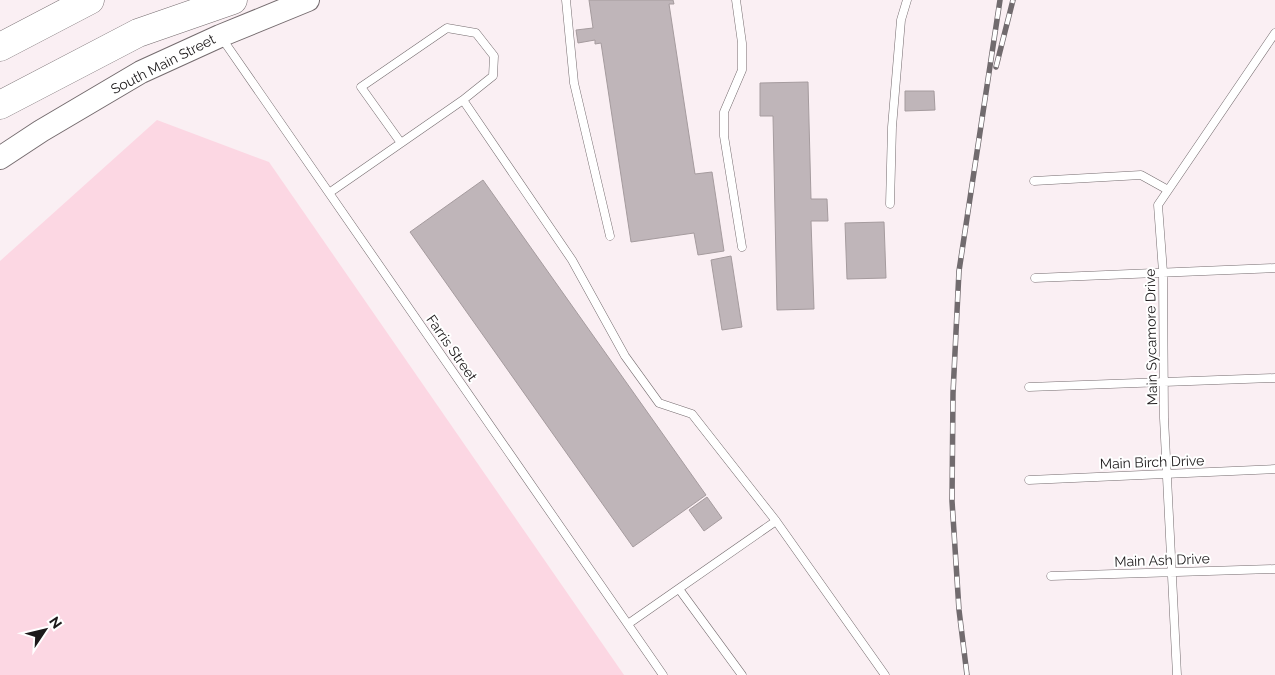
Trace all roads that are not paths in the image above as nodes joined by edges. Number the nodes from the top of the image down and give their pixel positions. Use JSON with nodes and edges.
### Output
{"nodes":[{"id":1,"x":90,"y":0,"type":"edge"},
{"id":2,"x":233,"y":0,"type":"edge"},
{"id":3,"x":308,"y":0,"type":"edge"},
{"id":4,"x":566,"y":0,"type":"edge"},
{"id":5,"x":736,"y":0,"type":"edge"},
{"id":6,"x":907,"y":0,"type":"edge"},
{"id":7,"x":1275,"y":34,"type":"edge"},
{"id":8,"x":220,"y":36,"type":"junction"},
{"id":9,"x":0,"y":47,"type":"edge"},
{"id":10,"x":463,"y":100,"type":"junction"},
{"id":11,"x":0,"y":105,"type":"edge"},
{"id":12,"x":401,"y":144,"type":"junction"},
{"id":13,"x":0,"y":158,"type":"edge"},
{"id":14,"x":1034,"y":181,"type":"dead end"},
{"id":15,"x":1168,"y":190,"type":"junction"},
{"id":16,"x":329,"y":193,"type":"junction"},
{"id":17,"x":890,"y":204,"type":"dead end"},
{"id":18,"x":610,"y":236,"type":"dead end"},
{"id":19,"x":742,"y":248,"type":"dead end"},
{"id":20,"x":1275,"y":268,"type":"edge"},
{"id":21,"x":1163,"y":272,"type":"junction"},
{"id":22,"x":1035,"y":278,"type":"dead end"},
{"id":23,"x":1275,"y":378,"type":"edge"},
{"id":24,"x":1164,"y":382,"type":"junction"},
{"id":25,"x":1029,"y":387,"type":"dead end"},
{"id":26,"x":1275,"y":469,"type":"edge"},
{"id":27,"x":1167,"y":474,"type":"junction"},
{"id":28,"x":1029,"y":480,"type":"dead end"},
{"id":29,"x":776,"y":521,"type":"junction"},
{"id":30,"x":1275,"y":569,"type":"edge"},
{"id":31,"x":1172,"y":573,"type":"junction"},
{"id":32,"x":1051,"y":576,"type":"dead end"},
{"id":33,"x":679,"y":589,"type":"junction"},
{"id":34,"x":628,"y":624,"type":"junction"},
{"id":35,"x":663,"y":675,"type":"edge"},
{"id":36,"x":742,"y":675,"type":"edge"},
{"id":37,"x":885,"y":675,"type":"edge"},
{"id":38,"x":1176,"y":675,"type":"edge"}],
"edges":[{"from":1,"to":9,"type":"highway"},
{"from":2,"to":11,"type":"highway"},
{"from":3,"to":8,"type":"street","name":"South Main Street"},
{"from":4,"to":18,"type":"lane"},
{"from":5,"to":19,"type":"lane"},
{"from":6,"to":17,"type":"lane"},
{"from":7,"to":15,"type":"lane","name":"Main Sycamore Drive"},
{"from":8,"to":13,"type":"street","name":"South Main Street"},
{"from":8,"to":16,"type":"lane","name":"Farris Street"},
{"from":10,"to":12,"type":"lane"},
{"from":10,"to":12,"type":"lane"},
{"from":10,"to":29,"type":"lane"},
{"from":12,"to":16,"type":"lane"},
{"from":14,"to":15,"type":"lane"},
{"from":15,"to":21,"type":"lane","name":"Main Sycamore Drive"},
{"from":16,"to":34,"type":"lane","name":"Farris Street"},
{"from":20,"to":21,"type":"lane"},
{"from":21,"to":22,"type":"lane"},
{"from":21,"to":24,"type":"lane","name":"Main Sycamore Drive"},
{"from":23,"to":24,"type":"lane"},
{"from":24,"to":25,"type":"lane"},
{"from":24,"to":27,"type":"lane","name":"Main Sycamore Drive"},
{"from":26,"to":27,"type":"lane","name":"Main Birch Drive"},
{"from":27,"to":28,"type":"lane","name":"Main Birch Drive"},
{"from":27,"to":31,"type":"lane","name":"Main Sycamore Drive"},
{"from":29,"to":33,"type":"lane"},
{"from":29,"to":37,"type":"lane"},
{"from":30,"to":31,"type":"lane","name":"Main Ash Drive"},
{"from":31,"to":32,"type":"lane","name":"Main Ash Drive"},
{"from":31,"to":38,"type":"lane","name":"Main Sycamore Drive"},
{"from":33,"to":34,"type":"lane"},
{"from":33,"to":36,"type":"lane"},
{"from":34,"to":35,"type":"lane","name":"Farris Street"}]}
